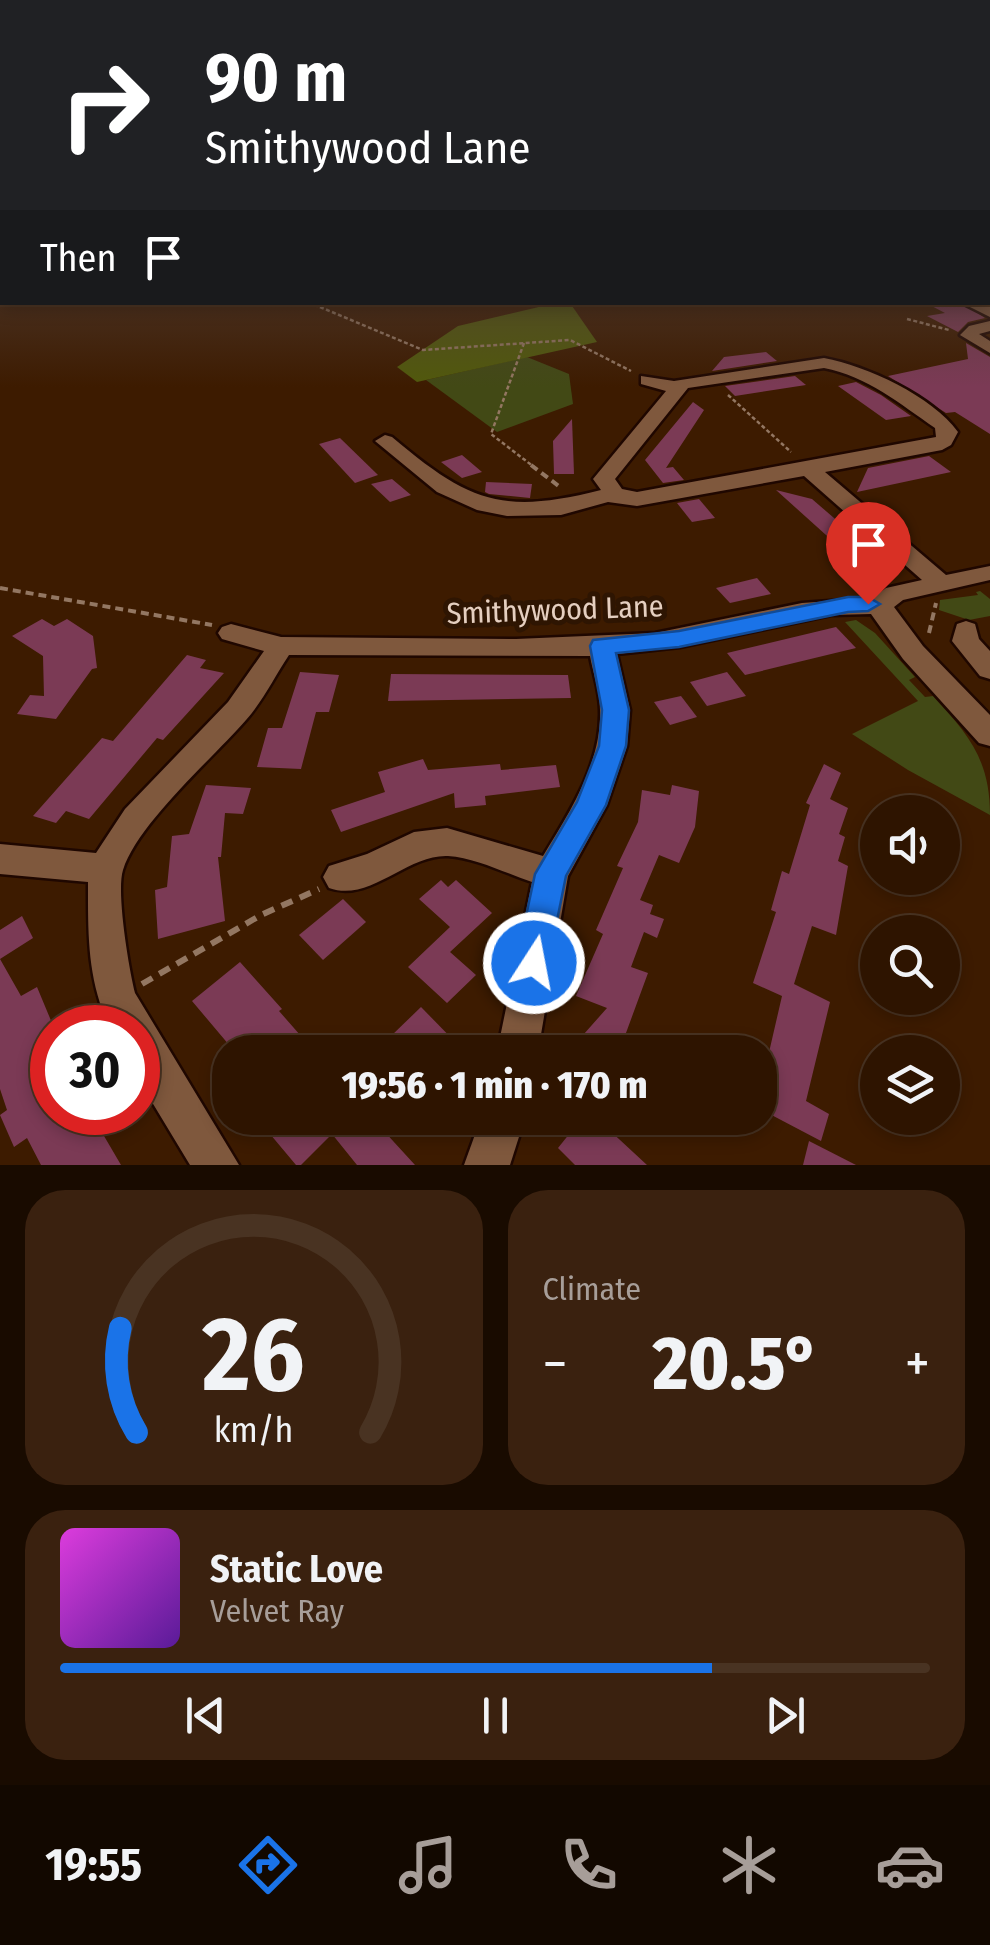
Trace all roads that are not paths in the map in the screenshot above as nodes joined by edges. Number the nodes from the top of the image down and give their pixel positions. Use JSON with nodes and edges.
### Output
{"nodes":[{"id":1,"x":990,"y":326,"type":"edge"},
{"id":2,"x":982,"y":342,"type":"edge"},
{"id":3,"x":647,"y":380,"type":"road end"},
{"id":4,"x":674,"y":387,"type":"junction"},
{"id":5,"x":385,"y":442,"type":"dead end"},
{"id":6,"x":809,"y":469,"type":"junction"},
{"id":7,"x":615,"y":494,"type":"junction"},
{"id":8,"x":990,"y":573,"type":"edge"},
{"id":9,"x":940,"y":584,"type":"junction"},
{"id":10,"x":881,"y":607,"type":"junction"},
{"id":11,"x":966,"y":630,"type":"dead end"},
{"id":12,"x":231,"y":633,"type":"road end"},
{"id":13,"x":281,"y":646,"type":"junction"},
{"id":14,"x":602,"y":646,"type":"junction"},
{"id":15,"x":990,"y":672,"type":"edge"},
{"id":16,"x":948,"y":686,"type":"junction"},
{"id":17,"x":990,"y":735,"type":"edge"},
{"id":18,"x":0,"y":859,"type":"edge"},
{"id":19,"x":105,"y":869,"type":"junction"},
{"id":20,"x":551,"y":874,"type":"junction"},
{"id":21,"x":341,"y":877,"type":"road end"},
{"id":22,"x":121,"y":1005,"type":"edge"},
{"id":23,"x":521,"y":1035,"type":"edge"},
{"id":24,"x":160,"y":1079,"type":"edge"},
{"id":25,"x":497,"y":1135,"type":"edge"},
{"id":26,"x":216,"y":1165,"type":"edge"},
{"id":27,"x":487,"y":1165,"type":"edge"}],
"edges":[{"from":1,"to":2,"type":"street"},
{"from":3,"to":4,"type":"street"},
{"from":4,"to":6,"type":"street"},
{"from":4,"to":7,"type":"street"},
{"from":5,"to":7,"type":"street"},
{"from":6,"to":7,"type":"street"},
{"from":6,"to":9,"type":"street"},
{"from":8,"to":9,"type":"street","name":"Smithywood Lane"},
{"from":9,"to":10,"type":"street","name":"Smithywood Lane"},
{"from":10,"to":14,"type":"street","name":"Smithywood Lane"},
{"from":10,"to":16,"type":"street"},
{"from":11,"to":15,"type":"street"},
{"from":12,"to":13,"type":"street","name":"Smithywood Lane"},
{"from":13,"to":14,"type":"street","name":"Smithywood Lane"},
{"from":13,"to":19,"type":"street"},
{"from":14,"to":20,"type":"street"},
{"from":15,"to":16,"type":"street"},
{"from":16,"to":17,"type":"street"},
{"from":18,"to":19,"type":"street"},
{"from":19,"to":22,"type":"street"},
{"from":20,"to":21,"type":"street"},
{"from":20,"to":23,"type":"street"},
{"from":24,"to":26,"type":"street"},
{"from":25,"to":27,"type":"street"}]}
